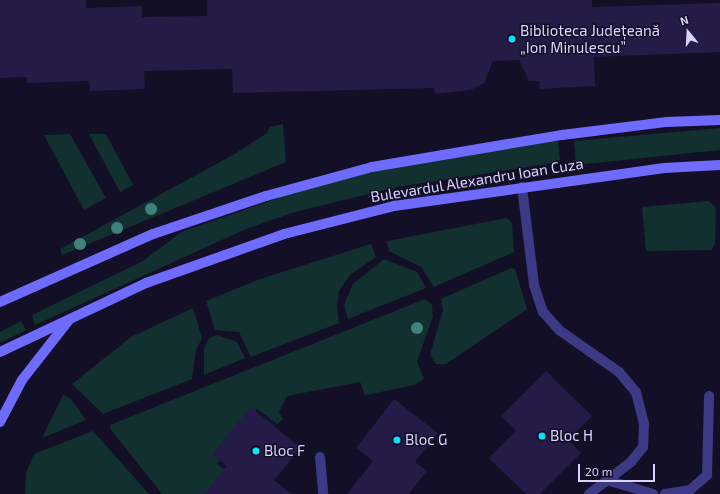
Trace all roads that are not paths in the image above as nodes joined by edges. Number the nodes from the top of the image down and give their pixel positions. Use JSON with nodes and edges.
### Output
{"nodes":[{"id":1,"x":720,"y":120,"type":"edge"},
{"id":2,"x":720,"y":165,"type":"edge"},
{"id":3,"x":522,"y":187,"type":"junction"},
{"id":4,"x":0,"y":302,"type":"edge"},
{"id":5,"x":73,"y":316,"type":"junction"},
{"id":6,"x":0,"y":352,"type":"edge"},
{"id":7,"x":709,"y":396,"type":"dead end"},
{"id":8,"x":0,"y":422,"type":"edge"},
{"id":9,"x":320,"y":457,"type":"dead end"},
{"id":10,"x":608,"y":480,"type":"junction"},
{"id":11,"x":323,"y":494,"type":"edge"},
{"id":12,"x":589,"y":494,"type":"edge"},
{"id":13,"x":653,"y":494,"type":"edge"},
{"id":14,"x":665,"y":494,"type":"edge"}],
"edges":[{"from":1,"to":4,"type":"main road","name":"Bulevardul Alexandru Ioan Cuza"},
{"from":2,"to":3,"type":"main road","name":"Bulevardul Alexandru Ioan Cuza"},
{"from":3,"to":5,"type":"main road","name":"Bulevardul Alexandru Ioan Cuza"},
{"from":3,"to":10,"type":"street"},
{"from":5,"to":6,"type":"main road","name":"Bulevardul Alexandru Ioan Cuza"},
{"from":5,"to":8,"type":"main road"},
{"from":7,"to":14,"type":"street"},
{"from":9,"to":11,"type":"street"},
{"from":10,"to":12,"type":"street"},
{"from":10,"to":13,"type":"street"}]}
